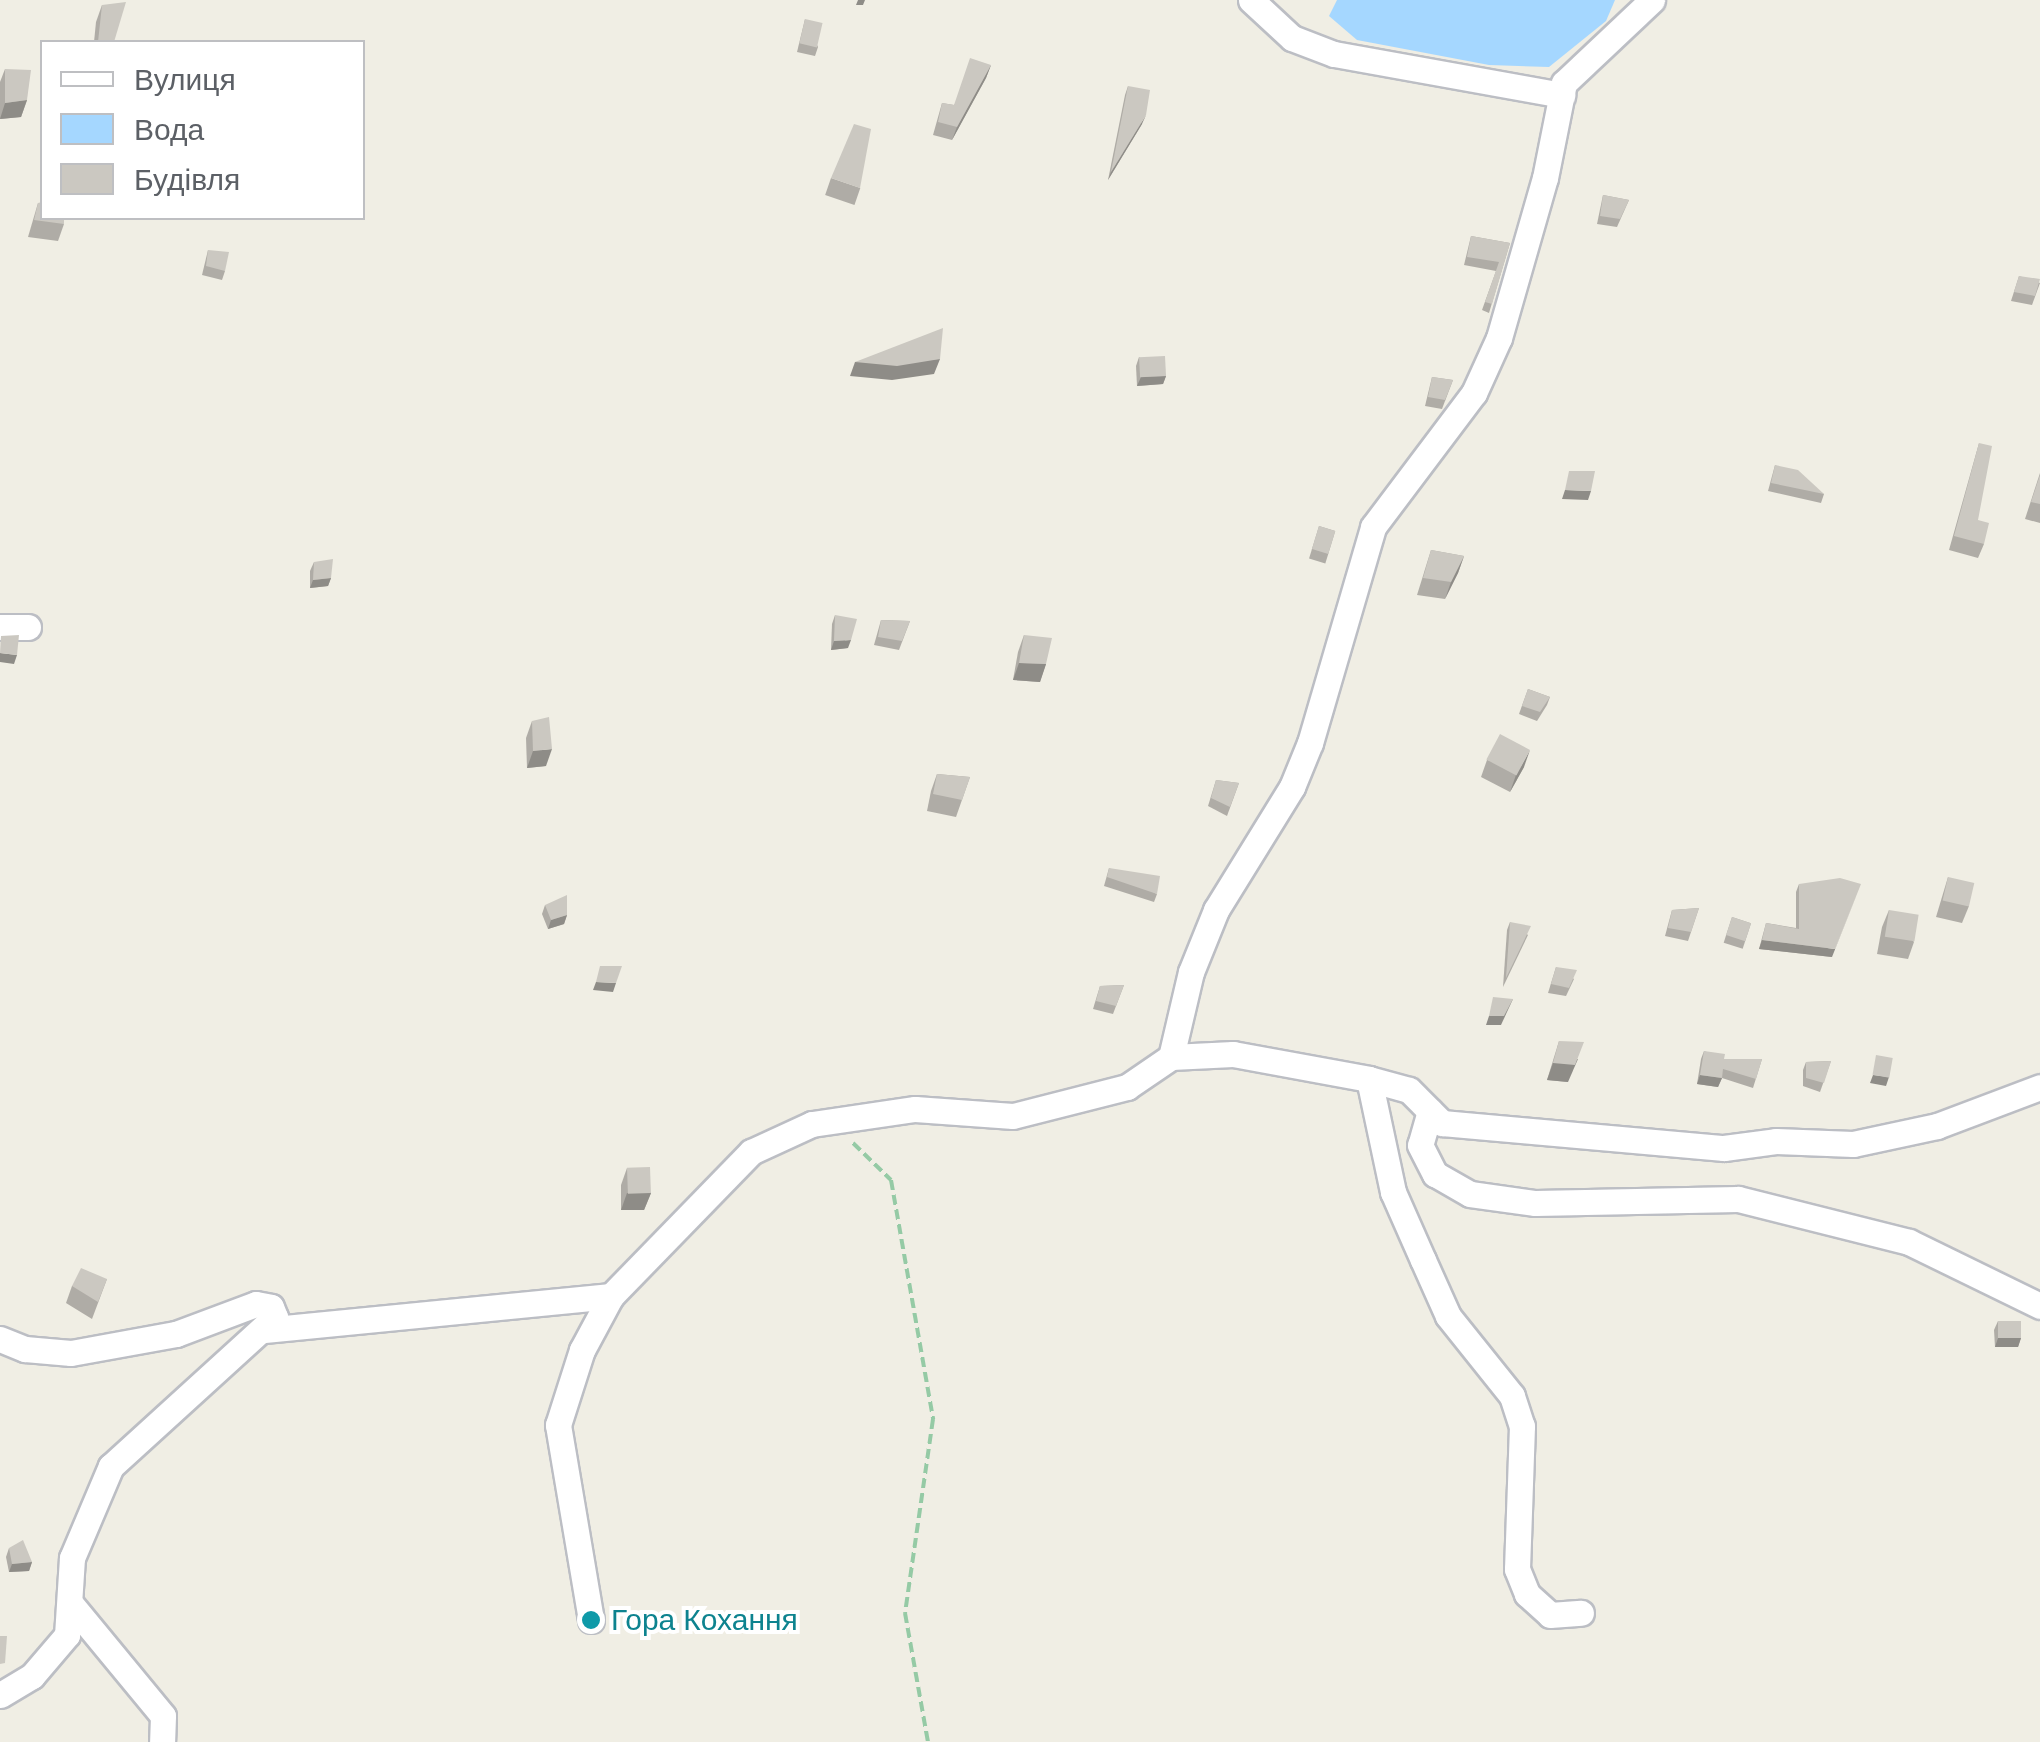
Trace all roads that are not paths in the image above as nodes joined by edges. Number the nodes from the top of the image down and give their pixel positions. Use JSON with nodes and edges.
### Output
{"nodes":[{"id":1,"x":1251,"y":0,"type":"edge"},
{"id":2,"x":1652,"y":0,"type":"edge"},
{"id":3,"x":1562,"y":94,"type":"junction"},
{"id":4,"x":0,"y":627,"type":"edge"},
{"id":5,"x":28,"y":627,"type":"dead end"},
{"id":6,"x":1171,"y":1058,"type":"junction"},
{"id":7,"x":1369,"y":1079,"type":"junction"},
{"id":8,"x":2040,"y":1087,"type":"edge"},
{"id":9,"x":1430,"y":1111,"type":"junction"},
{"id":10,"x":611,"y":1296,"type":"junction"},
{"id":11,"x":2040,"y":1306,"type":"edge"},
{"id":12,"x":268,"y":1325,"type":"junction"},
{"id":13,"x":0,"y":1339,"type":"edge"},
{"id":14,"x":70,"y":1603,"type":"junction"},
{"id":15,"x":1581,"y":1613,"type":"dead end"},
{"id":16,"x":592,"y":1620,"type":"dead end"},
{"id":17,"x":0,"y":1695,"type":"edge"},
{"id":18,"x":162,"y":1742,"type":"edge"}],
"edges":[{"from":1,"to":3,"type":"street"},
{"from":2,"to":3,"type":"street"},
{"from":3,"to":6,"type":"street"},
{"from":4,"to":5,"type":"street"},
{"from":6,"to":7,"type":"street"},
{"from":6,"to":10,"type":"street"},
{"from":7,"to":9,"type":"street"},
{"from":7,"to":15,"type":"street"},
{"from":8,"to":9,"type":"street"},
{"from":9,"to":11,"type":"street"},
{"from":10,"to":12,"type":"street"},
{"from":10,"to":16,"type":"street"},
{"from":12,"to":13,"type":"street"},
{"from":12,"to":14,"type":"street"},
{"from":14,"to":17,"type":"street"},
{"from":14,"to":18,"type":"street"}]}
